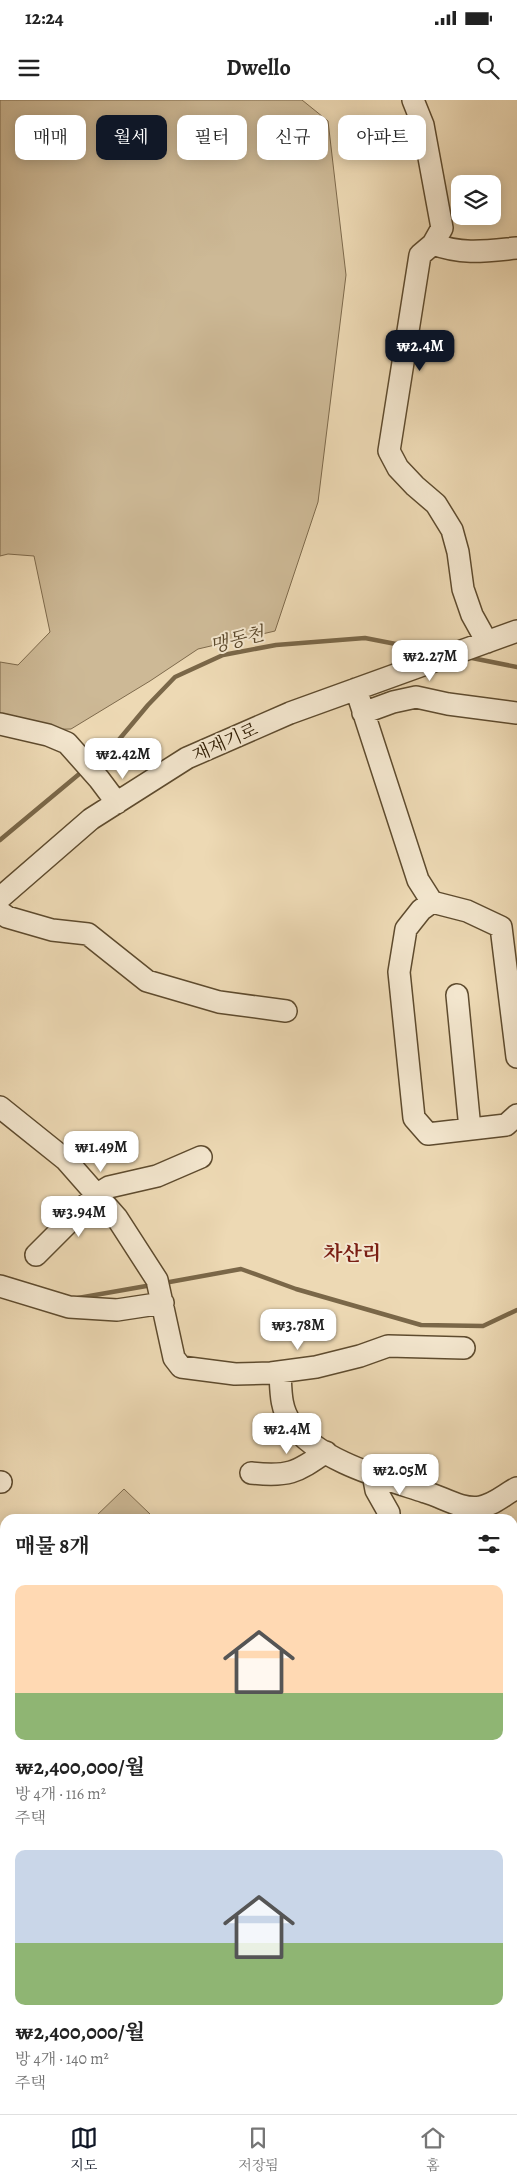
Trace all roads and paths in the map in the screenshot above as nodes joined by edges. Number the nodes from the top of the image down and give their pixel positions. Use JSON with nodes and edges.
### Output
{"nodes":[{"id":1,"x":413,"y":100,"type":"edge"},
{"id":2,"x":433,"y":244,"type":"junction"},
{"id":3,"x":517,"y":248,"type":"edge"},
{"id":4,"x":517,"y":631,"type":"edge"},
{"id":5,"x":483,"y":643,"type":"junction"},
{"id":6,"x":362,"y":687,"type":"junction"},
{"id":7,"x":363,"y":713,"type":"junction"},
{"id":8,"x":517,"y":713,"type":"edge"},
{"id":9,"x":0,"y":724,"type":"edge"},
{"id":10,"x":117,"y":803,"type":"junction"},
{"id":11,"x":0,"y":898,"type":"edge"},
{"id":12,"x":432,"y":902,"type":"junction"},
{"id":13,"x":0,"y":912,"type":"edge"},
{"id":14,"x":457,"y":995,"type":"dead end"},
{"id":15,"x":286,"y":1011,"type":"dead end"},
{"id":16,"x":517,"y":1057,"type":"edge"},
{"id":17,"x":0,"y":1107,"type":"edge"},
{"id":18,"x":517,"y":1115,"type":"edge"},
{"id":19,"x":470,"y":1129,"type":"junction"},
{"id":20,"x":201,"y":1157,"type":"dead end"},
{"id":21,"x":96,"y":1195,"type":"junction"},
{"id":22,"x":36,"y":1255,"type":"dead end"},
{"id":23,"x":0,"y":1286,"type":"edge"},
{"id":24,"x":160,"y":1292,"type":"junction"},
{"id":25,"x":464,"y":1348,"type":"dead end"},
{"id":26,"x":280,"y":1372,"type":"junction"},
{"id":27,"x":326,"y":1452,"type":"junction"},
{"id":28,"x":251,"y":1472,"type":"dead end"},
{"id":29,"x":373,"y":1474,"type":"junction"},
{"id":30,"x":517,"y":1488,"type":"edge"},
{"id":31,"x":389,"y":1514,"type":"edge"}],
"edges":[{"from":1,"to":2,"type":"street"},
{"from":2,"to":3,"type":"street"},
{"from":2,"to":5,"type":"street"},
{"from":4,"to":5,"type":"street"},
{"from":5,"to":6,"type":"street","name":"재재기로"},
{"from":6,"to":7,"type":"street"},
{"from":6,"to":10,"type":"street","name":"재재기로"},
{"from":7,"to":8,"type":"street"},
{"from":7,"to":12,"type":"street"},
{"from":9,"to":10,"type":"street"},
{"from":10,"to":11,"type":"street","name":"재재기로"},
{"from":12,"to":16,"type":"street"},
{"from":12,"to":19,"type":"street"},
{"from":13,"to":15,"type":"street"},
{"from":14,"to":19,"type":"street"},
{"from":17,"to":21,"type":"street"},
{"from":18,"to":19,"type":"street"},
{"from":20,"to":21,"type":"street"},
{"from":21,"to":22,"type":"street"},
{"from":21,"to":24,"type":"street"},
{"from":23,"to":24,"type":"street"},
{"from":24,"to":26,"type":"street"},
{"from":25,"to":26,"type":"street"},
{"from":26,"to":27,"type":"street"},
{"from":27,"to":28,"type":"street"},
{"from":27,"to":29,"type":"street"},
{"from":29,"to":30,"type":"street"},
{"from":29,"to":31,"type":"street"}]}
